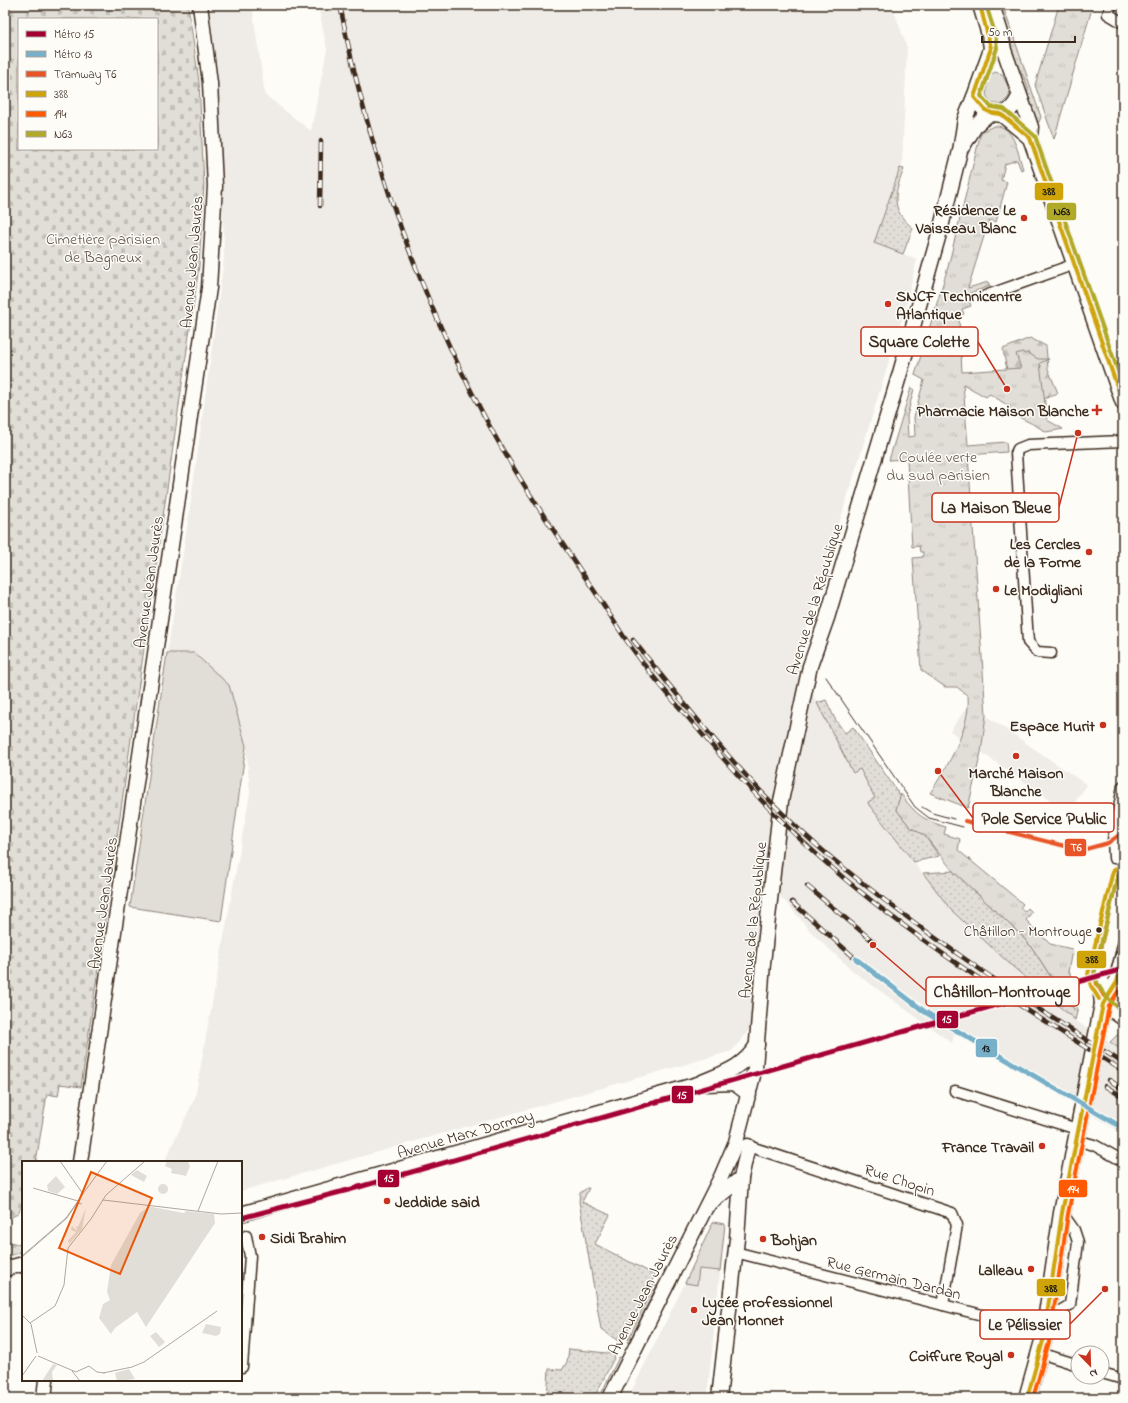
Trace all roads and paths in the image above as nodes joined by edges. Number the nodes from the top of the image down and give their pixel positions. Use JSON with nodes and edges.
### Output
{"nodes":[{"id":1,"x":200,"y":5,"type":"edge"},
{"id":2,"x":980,"y":5,"type":"edge"},
{"id":3,"x":992,"y":5,"type":"edge"},
{"id":4,"x":1109,"y":9,"type":"edge"},
{"id":5,"x":1123,"y":23,"type":"edge"},
{"id":6,"x":986,"y":66,"type":"junction"},
{"id":7,"x":1009,"y":66,"type":"junction"},
{"id":8,"x":1019,"y":97,"type":"junction"},
{"id":9,"x":974,"y":98,"type":"junction"},
{"id":10,"x":995,"y":114,"type":"junction"},
{"id":11,"x":1030,"y":138,"type":"junction"},
{"id":12,"x":960,"y":151,"type":"junction"},
{"id":13,"x":1075,"y":264,"type":"junction"},
{"id":14,"x":985,"y":296,"type":"dead end"},
{"id":15,"x":1123,"y":403,"type":"edge"},
{"id":16,"x":1123,"y":441,"type":"edge"},
{"id":17,"x":1051,"y":653,"type":"dead end"},
{"id":18,"x":1123,"y":786,"type":"edge"},
{"id":19,"x":1123,"y":859,"type":"edge"},
{"id":20,"x":1123,"y":886,"type":"edge"},
{"id":21,"x":1123,"y":958,"type":"edge"},
{"id":22,"x":1102,"y":1004,"type":"junction"},
{"id":23,"x":1123,"y":1018,"type":"edge"},
{"id":24,"x":758,"y":1043,"type":"junction"},
{"id":25,"x":755,"y":1068,"type":"joint"},
{"id":26,"x":698,"y":1084,"type":"junction"},
{"id":27,"x":955,"y":1091,"type":"dead end"},
{"id":28,"x":749,"y":1094,"type":"junction"},
{"id":29,"x":1076,"y":1135,"type":"junction"},
{"id":30,"x":748,"y":1146,"type":"joint"},
{"id":31,"x":80,"y":1161,"type":"edge"},
{"id":32,"x":1123,"y":1161,"type":"edge"},
{"id":33,"x":741,"y":1178,"type":"junction"},
{"id":34,"x":706,"y":1206,"type":"junction"},
{"id":35,"x":242,"y":1214,"type":"edge"},
{"id":36,"x":1062,"y":1214,"type":"junction"},
{"id":37,"x":246,"y":1236,"type":"dead end"},
{"id":38,"x":735,"y":1252,"type":"junction"},
{"id":39,"x":22,"y":1264,"type":"edge"},
{"id":40,"x":5,"y":1269,"type":"edge"},
{"id":41,"x":943,"y":1305,"type":"junction"},
{"id":42,"x":1046,"y":1325,"type":"junction"},
{"id":43,"x":1040,"y":1353,"type":"junction"},
{"id":44,"x":1070,"y":1362,"type":"edge"},
{"id":45,"x":242,"y":1367,"type":"dead end"},
{"id":46,"x":1110,"y":1375,"type":"edge"},
{"id":47,"x":1123,"y":1379,"type":"edge"},
{"id":48,"x":46,"y":1381,"type":"edge"},
{"id":49,"x":1031,"y":1394,"type":"edge"},
{"id":50,"x":44,"y":1398,"type":"edge"},
{"id":51,"x":610,"y":1398,"type":"edge"},
{"id":52,"x":719,"y":1398,"type":"edge"}],
"edges":[{"from":1,"to":31,"type":"main road","name":"Avenue Jean Jaurès"},
{"from":2,"to":6,"type":"main road"},
{"from":3,"to":7,"type":"main road"},
{"from":4,"to":5,"type":"street"},
{"from":6,"to":7,"type":"main road"},
{"from":6,"to":9,"type":"main road"},
{"from":7,"to":8,"type":"main road"},
{"from":8,"to":10,"type":"main road"},
{"from":8,"to":11,"type":"main road"},
{"from":9,"to":10,"type":"main road"},
{"from":9,"to":12,"type":"main road","name":"Avenue de la République"},
{"from":10,"to":11,"type":"main road"},
{"from":10,"to":12,"type":"main road","name":"Avenue de la République"},
{"from":11,"to":13,"type":"main road"},
{"from":12,"to":24,"type":"main road","name":"Avenue de la République"},
{"from":13,"to":14,"type":"street"},
{"from":13,"to":15,"type":"main road"},
{"from":16,"to":17,"type":"street"},
{"from":18,"to":19,"type":"street"},
{"from":20,"to":22,"type":"main road"},
{"from":21,"to":22,"type":"main road"},
{"from":22,"to":23,"type":"main road"},
{"from":22,"to":29,"type":"main road"},
{"from":24,"to":25,"type":"main road","name":"Avenue de la République"},
{"from":24,"to":26,"type":"main road","name":"Avenue Marx Dormoy"},
{"from":25,"to":28,"type":"main road","name":"Avenue Jean Jaurès"},
{"from":26,"to":28,"type":"main road","name":"Avenue Marx Dormoy"},
{"from":26,"to":35,"type":"main road","name":"Avenue Marx Dormoy"},
{"from":27,"to":29,"type":"street"},
{"from":28,"to":34,"type":"main road","name":"Avenue Jean Jaurès"},
{"from":29,"to":32,"type":"street"},
{"from":29,"to":36,"type":"main road"},
{"from":30,"to":33,"type":"main road"},
{"from":30,"to":41,"type":"street","name":"Rue Chopin"},
{"from":33,"to":34,"type":"main road","name":"Avenue Jean Jaurès"},
{"from":33,"to":38,"type":"main road"},
{"from":34,"to":51,"type":"main road","name":"Avenue Jean Jaurès"},
{"from":36,"to":42,"type":"main road"},
{"from":36,"to":42,"type":"street"},
{"from":37,"to":45,"type":"street"},
{"from":38,"to":41,"type":"street","name":"Rue Germain Dardan"},
{"from":38,"to":52,"type":"main road"},
{"from":39,"to":40,"type":"main road"},
{"from":41,"to":42,"type":"street","name":"Rue Germain Dardan"},
{"from":42,"to":43,"type":"main road"},
{"from":43,"to":44,"type":"street"},
{"from":43,"to":49,"type":"main road"},
{"from":46,"to":47,"type":"street"},
{"from":48,"to":50,"type":"main road"}]}
